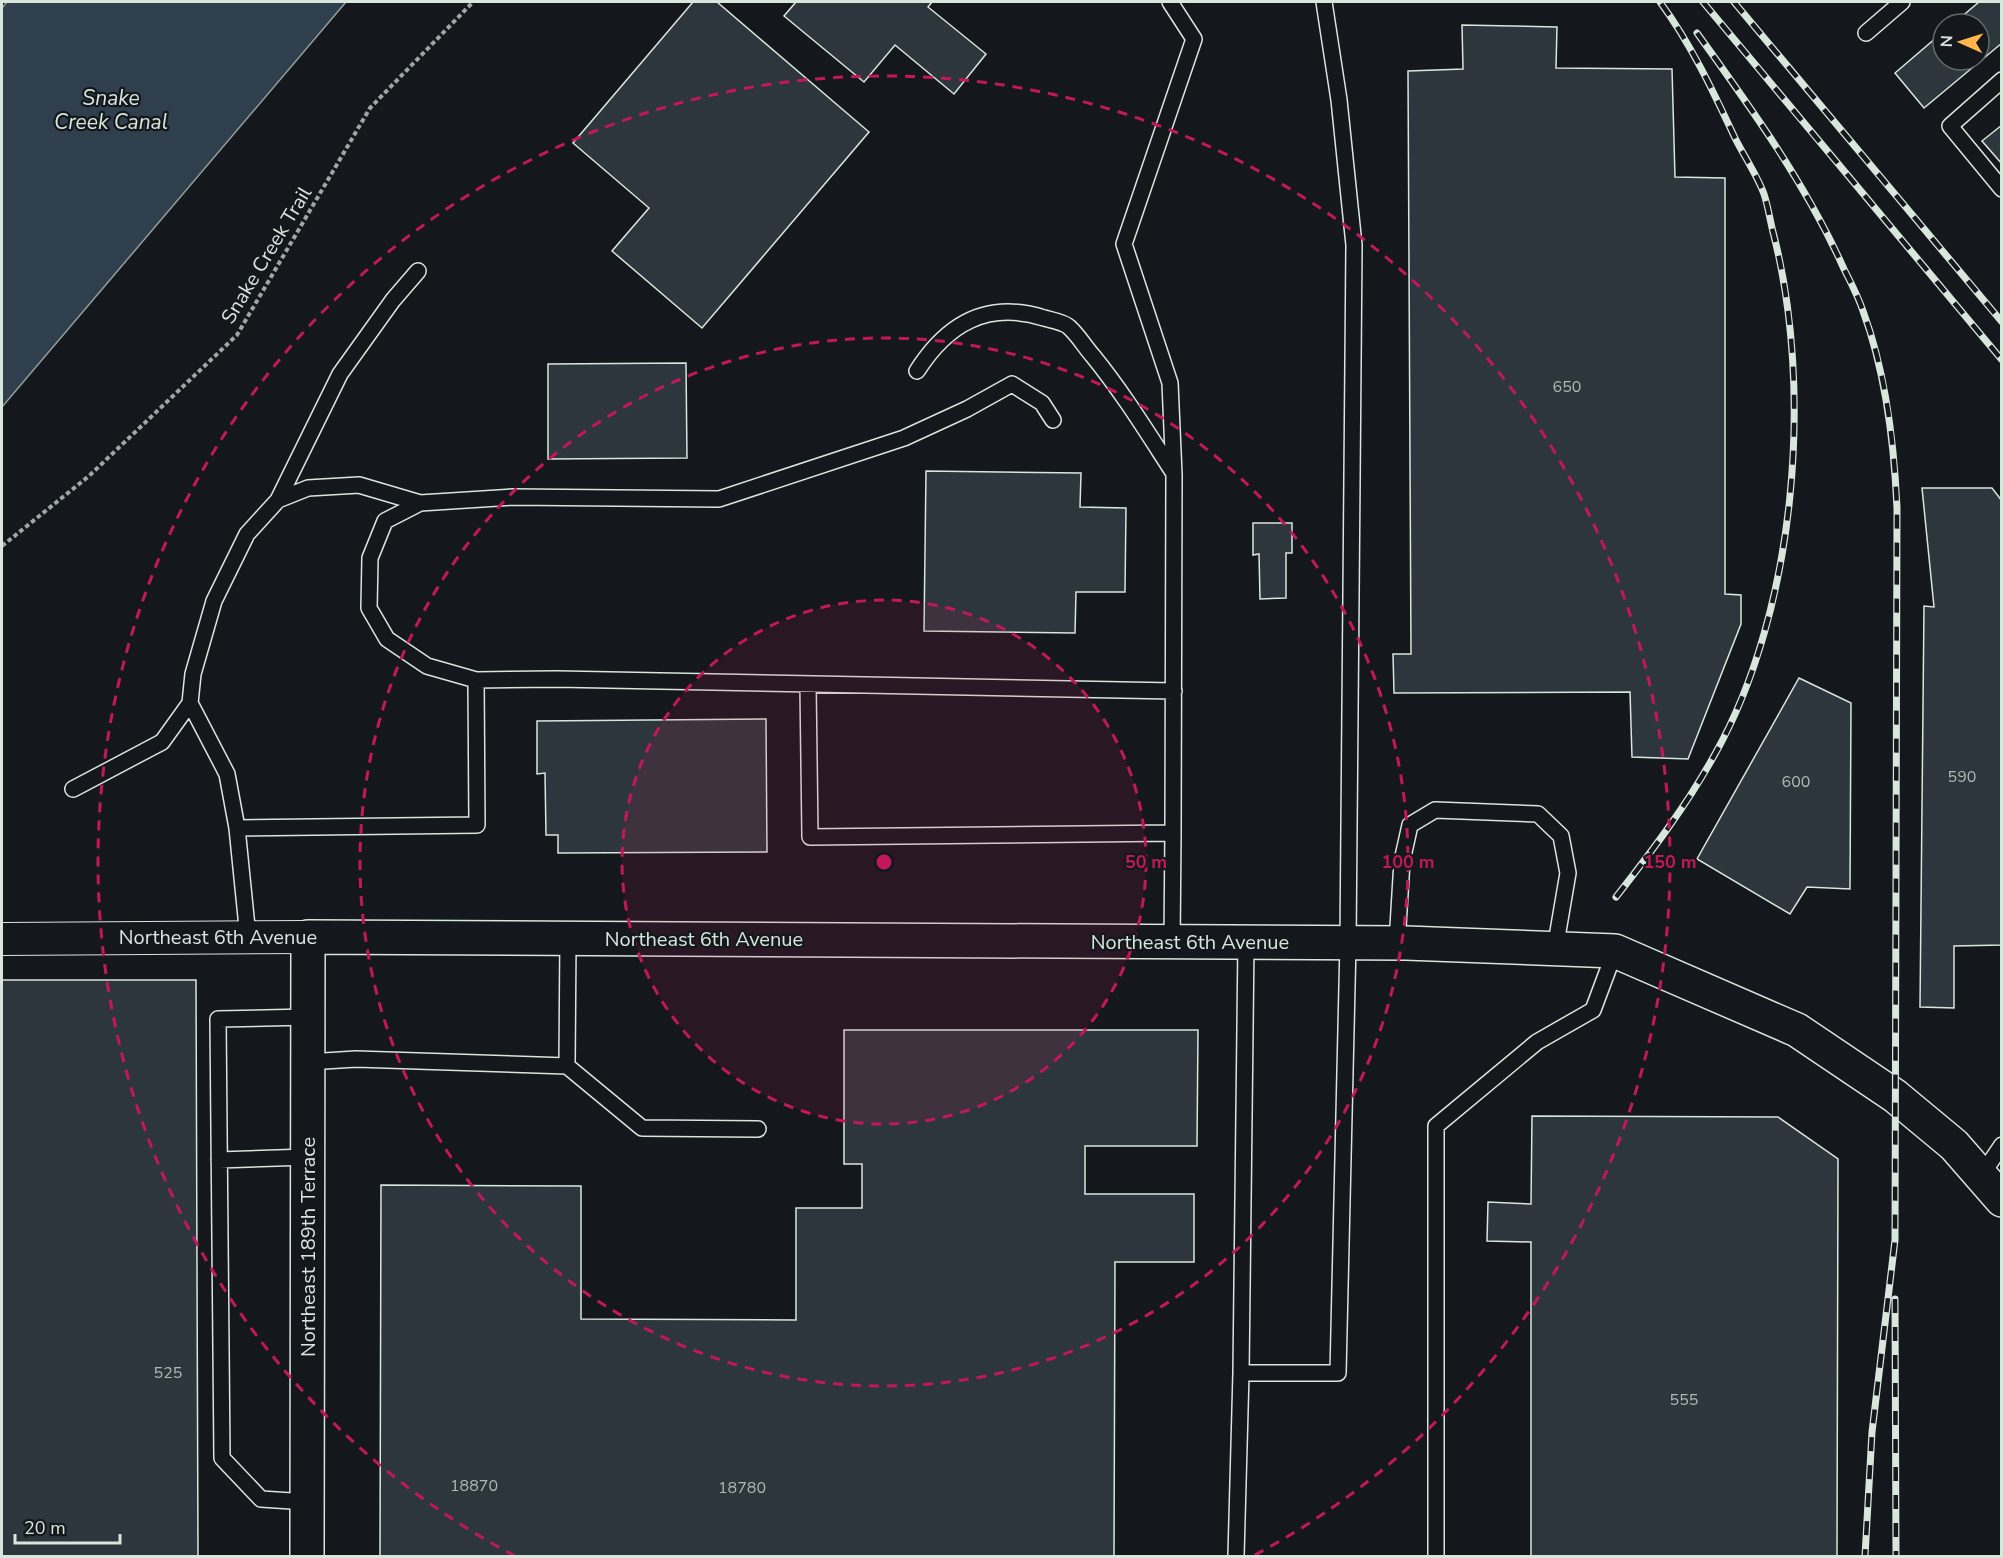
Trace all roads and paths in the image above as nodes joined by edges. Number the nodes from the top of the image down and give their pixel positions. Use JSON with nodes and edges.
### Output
{"nodes":[{"id":1,"x":473,"y":2,"type":"edge"},
{"id":2,"x":1170,"y":2,"type":"edge"},
{"id":3,"x":1324,"y":2,"type":"edge"},
{"id":4,"x":1902,"y":2,"type":"edge"},
{"id":5,"x":1866,"y":33,"type":"dead end"},
{"id":6,"x":2001,"y":80,"type":"edge"},
{"id":7,"x":2001,"y":189,"type":"edge"},
{"id":8,"x":418,"y":271,"type":"dead end"},
{"id":9,"x":917,"y":371,"type":"dead end"},
{"id":10,"x":1053,"y":420,"type":"dead end"},
{"id":11,"x":1174,"y":475,"type":"junction"},
{"id":12,"x":278,"y":500,"type":"junction"},
{"id":13,"x":420,"y":502,"type":"junction"},
{"id":14,"x":2,"y":546,"type":"edge"},
{"id":15,"x":476,"y":681,"type":"junction"},
{"id":16,"x":808,"y":684,"type":"junction"},
{"id":17,"x":1174,"y":691,"type":"junction"},
{"id":18,"x":190,"y":703,"type":"junction"},
{"id":19,"x":73,"y":789,"type":"dead end"},
{"id":20,"x":237,"y":828,"type":"junction"},
{"id":21,"x":1173,"y":833,"type":"junction"},
{"id":22,"x":248,"y":937,"type":"junction"},
{"id":23,"x":308,"y":937,"type":"junction"},
{"id":24,"x":568,"y":938,"type":"junction"},
{"id":25,"x":2,"y":939,"type":"edge"},
{"id":26,"x":1172,"y":942,"type":"junction"},
{"id":27,"x":1246,"y":942,"type":"junction"},
{"id":28,"x":1348,"y":943,"type":"junction"},
{"id":29,"x":1402,"y":943,"type":"junction"},
{"id":30,"x":1555,"y":949,"type":"junction"},
{"id":31,"x":1614,"y":951,"type":"junction"},
{"id":32,"x":308,"y":1017,"type":"junction"},
{"id":33,"x":308,"y":1062,"type":"junction"},
{"id":34,"x":567,"y":1066,"type":"junction"},
{"id":35,"x":758,"y":1129,"type":"dead end"},
{"id":36,"x":2001,"y":1145,"type":"edge"},
{"id":37,"x":308,"y":1157,"type":"junction"},
{"id":38,"x":219,"y":1160,"type":"junction"},
{"id":39,"x":1991,"y":1188,"type":"edge"},
{"id":40,"x":1241,"y":1373,"type":"junction"},
{"id":41,"x":307,"y":1502,"type":"junction"},
{"id":42,"x":307,"y":1557,"type":"edge"},
{"id":43,"x":1236,"y":1557,"type":"edge"},
{"id":44,"x":1436,"y":1557,"type":"edge"}],
"edges":[{"from":1,"to":14,"type":"path","name":"Snake Creek Trail"},
{"from":2,"to":11,"type":"lane"},
{"from":3,"to":28,"type":"lane"},
{"from":4,"to":5,"type":"lane"},
{"from":6,"to":7,"type":"lane"},
{"from":8,"to":12,"type":"lane"},
{"from":9,"to":11,"type":"lane"},
{"from":10,"to":13,"type":"lane"},
{"from":11,"to":17,"type":"lane"},
{"from":12,"to":13,"type":"lane"},
{"from":12,"to":18,"type":"lane"},
{"from":13,"to":15,"type":"lane"},
{"from":15,"to":16,"type":"lane"},
{"from":15,"to":20,"type":"lane"},
{"from":16,"to":17,"type":"lane"},
{"from":16,"to":21,"type":"lane"},
{"from":17,"to":21,"type":"lane"},
{"from":18,"to":19,"type":"lane"},
{"from":18,"to":20,"type":"lane"},
{"from":20,"to":22,"type":"lane"},
{"from":21,"to":26,"type":"lane"},
{"from":22,"to":23,"type":"street","name":"Northeast 6th Avenue"},
{"from":22,"to":25,"type":"street","name":"Northeast 6th Avenue"},
{"from":23,"to":24,"type":"street","name":"Northeast 6th Avenue"},
{"from":23,"to":32,"type":"street","name":"Northeast 189th Terrace"},
{"from":24,"to":26,"type":"street","name":"Northeast 6th Avenue"},
{"from":24,"to":34,"type":"lane"},
{"from":26,"to":27,"type":"street","name":"Northeast 6th Avenue"},
{"from":27,"to":28,"type":"street","name":"Northeast 6th Avenue"},
{"from":27,"to":40,"type":"lane"},
{"from":28,"to":29,"type":"street","name":"Northeast 6th Avenue"},
{"from":28,"to":40,"type":"lane"},
{"from":29,"to":30,"type":"street"},
{"from":29,"to":30,"type":"lane"},
{"from":30,"to":31,"type":"street"},
{"from":31,"to":39,"type":"street"},
{"from":31,"to":44,"type":"lane"},
{"from":32,"to":33,"type":"street","name":"Northeast 189th Terrace"},
{"from":32,"to":38,"type":"lane"},
{"from":33,"to":34,"type":"lane"},
{"from":33,"to":37,"type":"street","name":"Northeast 189th Terrace"},
{"from":34,"to":35,"type":"lane"},
{"from":36,"to":39,"type":"lane"},
{"from":37,"to":38,"type":"lane"},
{"from":37,"to":41,"type":"street","name":"Northeast 189th Terrace"},
{"from":38,"to":41,"type":"lane"},
{"from":40,"to":43,"type":"lane"},
{"from":41,"to":42,"type":"street","name":"Northeast 189th Terrace"}]}
